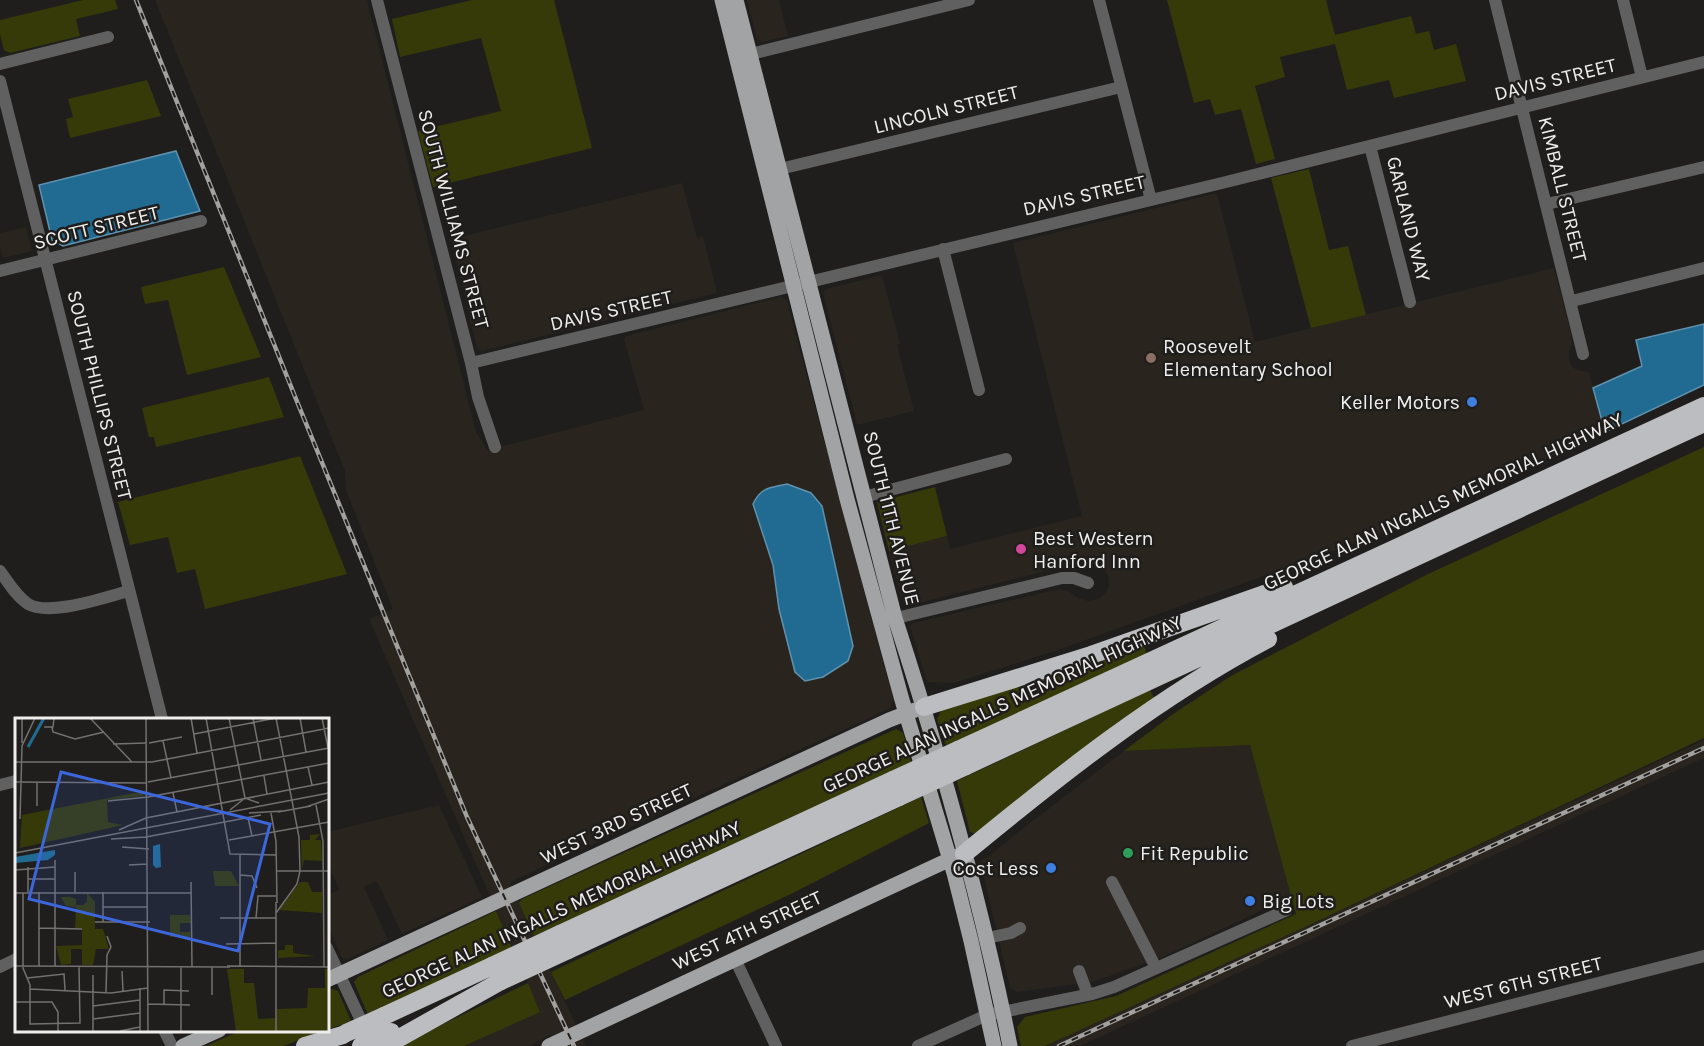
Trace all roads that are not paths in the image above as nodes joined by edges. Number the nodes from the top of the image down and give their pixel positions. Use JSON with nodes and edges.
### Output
{"nodes":[{"id":1,"x":377,"y":0,"type":"edge"},
{"id":2,"x":722,"y":0,"type":"edge"},
{"id":3,"x":736,"y":0,"type":"edge"},
{"id":4,"x":969,"y":0,"type":"edge"},
{"id":5,"x":1099,"y":0,"type":"edge"},
{"id":6,"x":1495,"y":0,"type":"edge"},
{"id":7,"x":1623,"y":0,"type":"edge"},
{"id":8,"x":108,"y":37,"type":"dead end"},
{"id":9,"x":743,"y":56,"type":"junction"},
{"id":10,"x":1704,"y":62,"type":"edge"},
{"id":11,"x":0,"y":64,"type":"edge"},
{"id":12,"x":1642,"y":77,"type":"junction"},
{"id":13,"x":0,"y":81,"type":"edge"},
{"id":14,"x":1120,"y":87,"type":"junction"},
{"id":15,"x":1522,"y":107,"type":"junction"},
{"id":16,"x":1370,"y":146,"type":"junction"},
{"id":17,"x":1704,"y":167,"type":"edge"},
{"id":18,"x":780,"y":169,"type":"junction"},
{"id":19,"x":1151,"y":200,"type":"junction"},
{"id":20,"x":1547,"y":204,"type":"junction"},
{"id":21,"x":201,"y":221,"type":"dead end"},
{"id":22,"x":943,"y":249,"type":"junction"},
{"id":23,"x":46,"y":260,"type":"junction"},
{"id":24,"x":1704,"y":268,"type":"edge"},
{"id":25,"x":0,"y":271,"type":"edge"},
{"id":26,"x":810,"y":282,"type":"junction"},
{"id":27,"x":793,"y":286,"type":"junction"},
{"id":28,"x":1572,"y":301,"type":"junction"},
{"id":29,"x":1410,"y":302,"type":"dead end"},
{"id":30,"x":1583,"y":354,"type":"dead end"},
{"id":31,"x":471,"y":363,"type":"junction"},
{"id":32,"x":979,"y":390,"type":"dead end"},
{"id":33,"x":1704,"y":406,"type":"edge"},
{"id":34,"x":1704,"y":423,"type":"edge"},
{"id":35,"x":495,"y":447,"type":"dead end"},
{"id":36,"x":1006,"y":459,"type":"dead end"},
{"id":37,"x":864,"y":496,"type":"junction"},
{"id":38,"x":1420,"y":547,"type":"junction"},
{"id":39,"x":0,"y":572,"type":"edge"},
{"id":40,"x":1088,"y":583,"type":"dead end"},
{"id":41,"x":129,"y":591,"type":"junction"},
{"id":42,"x":888,"y":620,"type":"junction"},
{"id":43,"x":915,"y":710,"type":"junction"},
{"id":44,"x":162,"y":718,"type":"edge"},
{"id":45,"x":15,"y":781,"type":"edge"},
{"id":46,"x":0,"y":785,"type":"edge"},
{"id":47,"x":956,"y":856,"type":"junction"},
{"id":48,"x":1112,"y":882,"type":"dead end"},
{"id":49,"x":1287,"y":910,"type":"dead end"},
{"id":50,"x":1020,"y":928,"type":"dead end"},
{"id":51,"x":987,"y":938,"type":"junction"},
{"id":52,"x":328,"y":953,"type":"edge"},
{"id":53,"x":1704,"y":956,"type":"edge"},
{"id":54,"x":735,"y":959,"type":"junction"},
{"id":55,"x":15,"y":960,"type":"edge"},
{"id":56,"x":0,"y":967,"type":"edge"},
{"id":57,"x":1156,"y":968,"type":"junction"},
{"id":58,"x":1078,"y":971,"type":"dead end"},
{"id":59,"x":496,"y":974,"type":"junction"},
{"id":60,"x":333,"y":977,"type":"edge"},
{"id":61,"x":1088,"y":995,"type":"junction"},
{"id":62,"x":1003,"y":1012,"type":"junction"},
{"id":63,"x":987,"y":1015,"type":"junction"},
{"id":64,"x":165,"y":1031,"type":"edge"},
{"id":65,"x":215,"y":1031,"type":"edge"},
{"id":66,"x":345,"y":1034,"type":"junction"},
{"id":67,"x":389,"y":1034,"type":"edge"},
{"id":68,"x":172,"y":1046,"type":"edge"},
{"id":69,"x":183,"y":1046,"type":"edge"},
{"id":70,"x":305,"y":1046,"type":"edge"},
{"id":71,"x":319,"y":1046,"type":"edge"},
{"id":72,"x":361,"y":1046,"type":"edge"},
{"id":73,"x":373,"y":1046,"type":"edge"},
{"id":74,"x":549,"y":1046,"type":"edge"},
{"id":75,"x":776,"y":1046,"type":"edge"},
{"id":76,"x":918,"y":1046,"type":"edge"},
{"id":77,"x":994,"y":1046,"type":"edge"},
{"id":78,"x":1010,"y":1046,"type":"edge"},
{"id":79,"x":1352,"y":1046,"type":"edge"}],
"edges":[{"from":1,"to":31,"type":"street","name":"SOUTH WILLIAMS STREET"},
{"from":2,"to":9,"type":"main road","name":"SOUTH 11TH AVENUE"},
{"from":3,"to":9,"type":"main road","name":"SOUTH 11TH AVENUE"},
{"from":4,"to":9,"type":"street"},
{"from":5,"to":14,"type":"street"},
{"from":6,"to":15,"type":"street","name":"KIMBALL STREET"},
{"from":7,"to":12,"type":"street"},
{"from":8,"to":11,"type":"street"},
{"from":9,"to":18,"type":"main road","name":"SOUTH 11TH AVENUE"},
{"from":9,"to":27,"type":"main road","name":"SOUTH 11TH AVENUE"},
{"from":10,"to":12,"type":"street","name":"DAVIS STREET"},
{"from":12,"to":15,"type":"street","name":"DAVIS STREET"},
{"from":13,"to":23,"type":"street","name":"SOUTH PHILLIPS STREET"},
{"from":14,"to":18,"type":"street","name":"LINCOLN STREET"},
{"from":14,"to":19,"type":"street"},
{"from":15,"to":16,"type":"street","name":"DAVIS STREET"},
{"from":15,"to":20,"type":"street","name":"KIMBALL STREET"},
{"from":16,"to":19,"type":"street","name":"DAVIS STREET"},
{"from":16,"to":29,"type":"street","name":"GARLAND WAY"},
{"from":17,"to":20,"type":"street"},
{"from":18,"to":26,"type":"main road","name":"SOUTH 11TH AVENUE"},
{"from":19,"to":22,"type":"street","name":"DAVIS STREET"},
{"from":20,"to":28,"type":"street","name":"KIMBALL STREET"},
{"from":21,"to":23,"type":"street","name":"SCOTT STREET"},
{"from":22,"to":26,"type":"street","name":"DAVIS STREET"},
{"from":22,"to":32,"type":"street"},
{"from":23,"to":25,"type":"street","name":"SCOTT STREET"},
{"from":23,"to":41,"type":"street","name":"SOUTH PHILLIPS STREET"},
{"from":24,"to":28,"type":"street"},
{"from":26,"to":27,"type":"street","name":"DAVIS STREET"},
{"from":26,"to":37,"type":"main road","name":"SOUTH 11TH AVENUE"},
{"from":27,"to":31,"type":"street","name":"DAVIS STREET"},
{"from":27,"to":42,"type":"main road","name":"SOUTH 11TH AVENUE"},
{"from":28,"to":30,"type":"street","name":"KIMBALL STREET"},
{"from":31,"to":35,"type":"street","name":"SOUTH WILLIAMS STREET"},
{"from":33,"to":38,"type":"highway","name":"GEORGE ALAN INGALLS MEMORIAL HIGHWAY"},
{"from":34,"to":38,"type":"highway","name":"GEORGE ALAN INGALLS MEMORIAL HIGHWAY"},
{"from":36,"to":37,"type":"street"},
{"from":37,"to":42,"type":"main road","name":"SOUTH 11TH AVENUE"},
{"from":38,"to":43,"type":"highway"},
{"from":38,"to":47,"type":"highway"},
{"from":38,"to":59,"type":"highway","name":"GEORGE ALAN INGALLS MEMORIAL HIGHWAY","bridge":true},
{"from":39,"to":41,"type":"street"},
{"from":40,"to":42,"type":"street"},
{"from":41,"to":44,"type":"street","name":"SOUTH PHILLIPS STREET"},
{"from":42,"to":43,"type":"main road","name":"SOUTH 11TH AVENUE"},
{"from":43,"to":47,"type":"main road","name":"SOUTH 11TH AVENUE"},
{"from":43,"to":60,"type":"main road","name":"WEST 3RD STREET"},
{"from":45,"to":46,"type":"street"},
{"from":47,"to":51,"type":"main road","name":"SOUTH 11TH AVENUE"},
{"from":47,"to":54,"type":"main road","name":"WEST 4TH STREET"},
{"from":47,"to":63,"type":"main road","name":"SOUTH 11TH AVENUE"},
{"from":48,"to":57,"type":"street"},
{"from":49,"to":57,"type":"street"},
{"from":50,"to":51,"type":"street"},
{"from":51,"to":62,"type":"main road","name":"SOUTH 11TH AVENUE"},
{"from":52,"to":60,"type":"street"},
{"from":53,"to":79,"type":"street","name":"WEST 6TH STREET"},
{"from":54,"to":74,"type":"main road","name":"WEST 4TH STREET"},
{"from":54,"to":75,"type":"street"},
{"from":55,"to":56,"type":"street"},
{"from":57,"to":61,"type":"street"},
{"from":58,"to":61,"type":"street"},
{"from":59,"to":67,"type":"highway","name":"GEORGE ALAN INGALLS MEMORIAL HIGHWAY"},
{"from":59,"to":67,"type":"highway"},
{"from":60,"to":73,"type":"street"},
{"from":61,"to":62,"type":"street"},
{"from":62,"to":63,"type":"street"},
{"from":62,"to":78,"type":"main road","name":"SOUTH 11TH AVENUE"},
{"from":63,"to":76,"type":"street"},
{"from":63,"to":77,"type":"main road","name":"SOUTH 11TH AVENUE"},
{"from":64,"to":68,"type":"street"},
{"from":65,"to":69,"type":"main road"},
{"from":66,"to":67,"type":"highway","name":"GEORGE ALAN INGALLS MEMORIAL HIGHWAY","bridge":true},
{"from":66,"to":70,"type":"highway"},
{"from":66,"to":71,"type":"highway","name":"GEORGE ALAN INGALLS MEMORIAL HIGHWAY"},
{"from":67,"to":72,"type":"highway","name":"GEORGE ALAN INGALLS MEMORIAL HIGHWAY","bridge":true}]}
